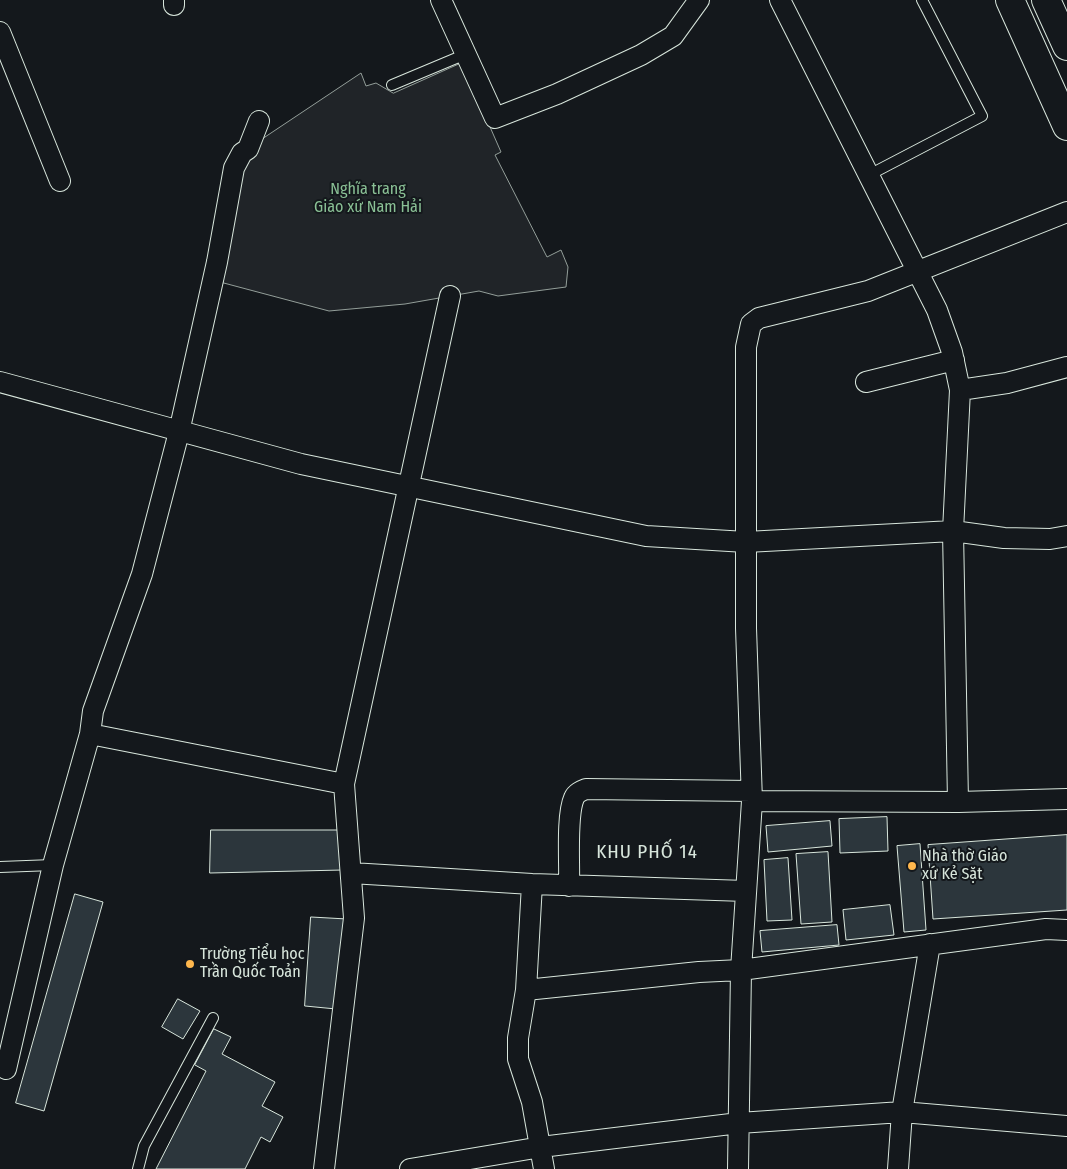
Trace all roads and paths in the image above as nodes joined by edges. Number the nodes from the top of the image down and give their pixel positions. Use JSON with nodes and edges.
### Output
{"nodes":[{"id":1,"x":441,"y":0,"type":"edge"},
{"id":2,"x":699,"y":0,"type":"edge"},
{"id":3,"x":780,"y":0,"type":"edge"},
{"id":4,"x":922,"y":0,"type":"edge"},
{"id":5,"x":1010,"y":0,"type":"edge"},
{"id":6,"x":1046,"y":0,"type":"edge"},
{"id":7,"x":0,"y":32,"type":"edge"},
{"id":8,"x":1067,"y":46,"type":"edge"},
{"id":9,"x":466,"y":54,"type":"junction"},
{"id":10,"x":392,"y":85,"type":"dead end"},
{"id":11,"x":259,"y":121,"type":"dead end"},
{"id":12,"x":1067,"y":126,"type":"edge"},
{"id":13,"x":869,"y":175,"type":"junction"},
{"id":14,"x":60,"y":181,"type":"dead end"},
{"id":15,"x":1067,"y":212,"type":"edge"},
{"id":16,"x":918,"y":270,"type":"junction"},
{"id":17,"x":450,"y":296,"type":"dead end"},
{"id":18,"x":954,"y":360,"type":"junction"},
{"id":19,"x":1067,"y":367,"type":"edge"},
{"id":20,"x":0,"y":382,"type":"edge"},
{"id":21,"x":866,"y":382,"type":"dead end"},
{"id":22,"x":960,"y":390,"type":"junction"},
{"id":23,"x":179,"y":432,"type":"junction"},
{"id":24,"x":408,"y":486,"type":"junction"},
{"id":25,"x":953,"y":531,"type":"junction"},
{"id":26,"x":1067,"y":536,"type":"edge"},
{"id":27,"x":746,"y":542,"type":"junction"},
{"id":28,"x":90,"y":734,"type":"junction"},
{"id":29,"x":344,"y":784,"type":"junction"},
{"id":30,"x":751,"y":796,"type":"junction"},
{"id":31,"x":1067,"y":799,"type":"edge"},
{"id":32,"x":958,"y":802,"type":"junction"},
{"id":33,"x":53,"y":865,"type":"junction"},
{"id":34,"x":0,"y":867,"type":"edge"},
{"id":35,"x":352,"y":873,"type":"junction"},
{"id":36,"x":532,"y":884,"type":"junction"},
{"id":37,"x":569,"y":886,"type":"junction"},
{"id":38,"x":746,"y":891,"type":"junction"},
{"id":39,"x":1067,"y":930,"type":"edge"},
{"id":40,"x":930,"y":944,"type":"junction"},
{"id":41,"x":741,"y":970,"type":"junction"},
{"id":42,"x":526,"y":990,"type":"junction"},
{"id":43,"x":213,"y":1018,"type":"dead end"},
{"id":44,"x":6,"y":1069,"type":"dead end"},
{"id":45,"x":902,"y":1112,"type":"junction"},
{"id":46,"x":739,"y":1123,"type":"junction"},
{"id":47,"x":1067,"y":1126,"type":"edge"},
{"id":48,"x":541,"y":1146,"type":"junction"},
{"id":49,"x":138,"y":1169,"type":"edge"},
{"id":50,"x":324,"y":1169,"type":"edge"},
{"id":51,"x":410,"y":1169,"type":"edge"},
{"id":52,"x":544,"y":1169,"type":"edge"},
{"id":53,"x":738,"y":1169,"type":"edge"},
{"id":54,"x":898,"y":1169,"type":"edge"}],
"edges":[{"from":1,"to":9,"type":"street"},
{"from":2,"to":9,"type":"street"},
{"from":3,"to":13,"type":"street"},
{"from":4,"to":13,"type":"lane"},
{"from":5,"to":12,"type":"main road"},
{"from":6,"to":8,"type":"main road"},
{"from":7,"to":14,"type":"street"},
{"from":9,"to":10,"type":"lane"},
{"from":11,"to":23,"type":"street"},
{"from":13,"to":16,"type":"street"},
{"from":15,"to":16,"type":"street"},
{"from":16,"to":18,"type":"street"},
{"from":16,"to":27,"type":"street"},
{"from":17,"to":24,"type":"street"},
{"from":18,"to":21,"type":"street"},
{"from":18,"to":22,"type":"street"},
{"from":19,"to":22,"type":"street"},
{"from":20,"to":23,"type":"street"},
{"from":22,"to":25,"type":"street"},
{"from":23,"to":24,"type":"street"},
{"from":23,"to":28,"type":"street"},
{"from":24,"to":27,"type":"street"},
{"from":24,"to":29,"type":"street"},
{"from":25,"to":26,"type":"street"},
{"from":25,"to":27,"type":"street"},
{"from":25,"to":32,"type":"street"},
{"from":27,"to":30,"type":"street"},
{"from":28,"to":29,"type":"street"},
{"from":28,"to":33,"type":"street"},
{"from":29,"to":35,"type":"street"},
{"from":30,"to":32,"type":"street"},
{"from":30,"to":37,"type":"street"},
{"from":30,"to":38,"type":"street"},
{"from":31,"to":32,"type":"street"},
{"from":33,"to":34,"type":"lane"},
{"from":33,"to":44,"type":"street"},
{"from":35,"to":36,"type":"street"},
{"from":35,"to":50,"type":"street"},
{"from":36,"to":37,"type":"street"},
{"from":36,"to":42,"type":"street"},
{"from":37,"to":38,"type":"street"},
{"from":38,"to":41,"type":"street"},
{"from":39,"to":40,"type":"street"},
{"from":40,"to":41,"type":"street"},
{"from":40,"to":45,"type":"street"},
{"from":41,"to":42,"type":"street"},
{"from":41,"to":46,"type":"street"},
{"from":42,"to":48,"type":"street"},
{"from":43,"to":49,"type":"lane"},
{"from":45,"to":46,"type":"street"},
{"from":45,"to":47,"type":"street"},
{"from":45,"to":54,"type":"street"},
{"from":46,"to":48,"type":"street"},
{"from":46,"to":53,"type":"street"},
{"from":48,"to":51,"type":"street"},
{"from":48,"to":52,"type":"street"}]}
